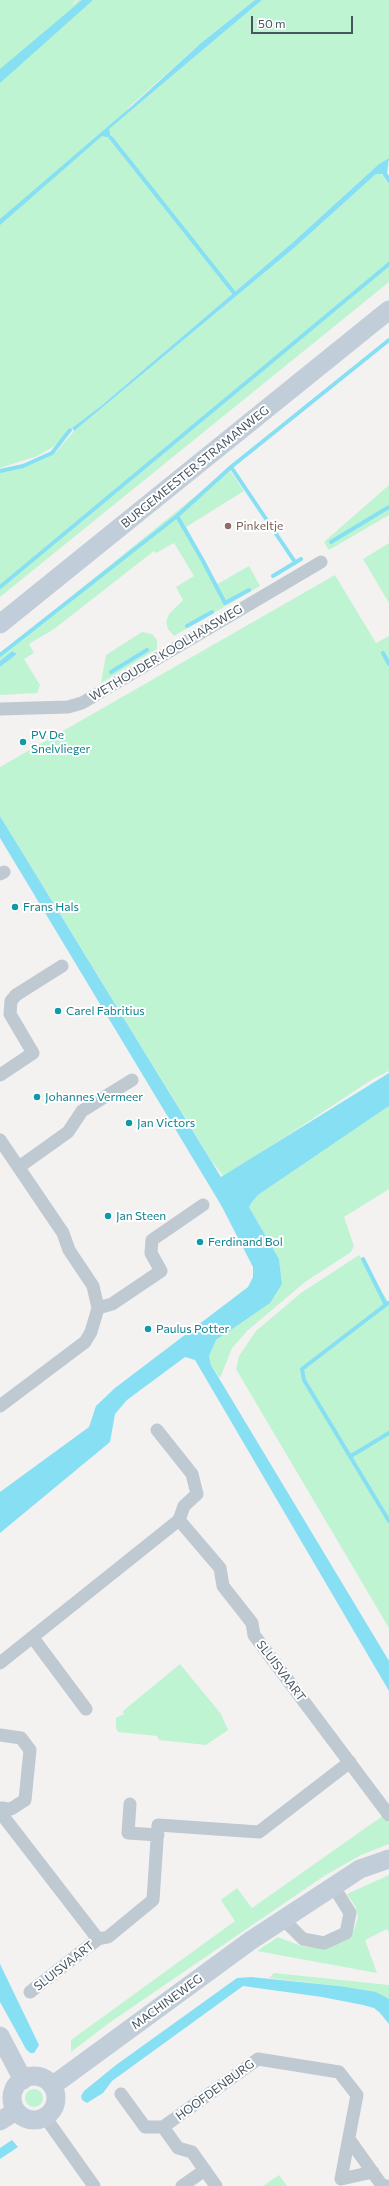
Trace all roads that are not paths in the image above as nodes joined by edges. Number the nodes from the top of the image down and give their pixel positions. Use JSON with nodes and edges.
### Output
{"nodes":[{"id":1,"x":389,"y":310,"type":"edge"},
{"id":2,"x":321,"y":562,"type":"dead end"},
{"id":3,"x":0,"y":624,"type":"edge"},
{"id":4,"x":0,"y":708,"type":"edge"},
{"id":5,"x":62,"y":966,"type":"dead end"},
{"id":6,"x":0,"y":1075,"type":"edge"},
{"id":7,"x":132,"y":1080,"type":"dead end"},
{"id":8,"x":0,"y":1140,"type":"edge"},
{"id":9,"x":19,"y":1167,"type":"junction"},
{"id":10,"x":203,"y":1205,"type":"dead end"},
{"id":11,"x":98,"y":1308,"type":"junction"},
{"id":12,"x":0,"y":1406,"type":"edge"},
{"id":13,"x":157,"y":1430,"type":"dead end"},
{"id":14,"x":179,"y":1520,"type":"junction"},
{"id":15,"x":33,"y":1638,"type":"junction"},
{"id":16,"x":0,"y":1663,"type":"edge"},
{"id":17,"x":86,"y":1708,"type":"dead end"},
{"id":18,"x":0,"y":1735,"type":"edge"},
{"id":19,"x":350,"y":1762,"type":"junction"},
{"id":20,"x":130,"y":1804,"type":"dead end"},
{"id":21,"x":2,"y":1808,"type":"edge"},
{"id":22,"x":389,"y":1815,"type":"edge"},
{"id":23,"x":158,"y":1835,"type":"junction"},
{"id":24,"x":389,"y":1859,"type":"edge"},
{"id":25,"x":334,"y":1887,"type":"junction"},
{"id":26,"x":284,"y":1920,"type":"junction"},
{"id":27,"x":98,"y":1939,"type":"junction"},
{"id":28,"x":30,"y":1992,"type":"dead end"},
{"id":29,"x":0,"y":2036,"type":"edge"},
{"id":30,"x":23,"y":2080,"type":"junction"},
{"id":31,"x":52,"y":2086,"type":"junction"},
{"id":32,"x":121,"y":2094,"type":"dead end"},
{"id":33,"x":16,"y":2111,"type":"junction"},
{"id":34,"x":45,"y":2117,"type":"junction"},
{"id":35,"x":0,"y":2121,"type":"edge"},
{"id":36,"x":163,"y":2127,"type":"junction"},
{"id":37,"x":349,"y":2139,"type":"junction"},
{"id":38,"x":205,"y":2170,"type":"junction"},
{"id":39,"x":373,"y":2172,"type":"junction"},
{"id":40,"x":94,"y":2186,"type":"edge"},
{"id":41,"x":182,"y":2186,"type":"edge"},
{"id":42,"x":216,"y":2186,"type":"edge"},
{"id":43,"x":386,"y":2186,"type":"edge"}],
"edges":[{"from":1,"to":3,"type":"street","name":"BURGEMEESTER STRAMANWEG"},
{"from":2,"to":4,"type":"street","name":"WETHOUDER KOOLHAASWEG"},
{"from":5,"to":6,"type":"street"},
{"from":7,"to":9,"type":"street"},
{"from":8,"to":9,"type":"street"},
{"from":9,"to":11,"type":"street"},
{"from":10,"to":11,"type":"street"},
{"from":11,"to":12,"type":"street"},
{"from":13,"to":14,"type":"street"},
{"from":14,"to":15,"type":"street"},
{"from":14,"to":19,"type":"street","name":"SLUISVAART"},
{"from":15,"to":16,"type":"street"},
{"from":15,"to":17,"type":"street"},
{"from":18,"to":21,"type":"street","name":"SLUISVAART"},
{"from":19,"to":22,"type":"street","name":"SLUISVAART"},
{"from":19,"to":23,"type":"street"},
{"from":20,"to":23,"type":"street"},
{"from":21,"to":27,"type":"street","name":"SLUISVAART"},
{"from":23,"to":27,"type":"street","name":"SLUISVAART"},
{"from":24,"to":25,"type":"street","name":"MACHINEWEG"},
{"from":25,"to":26,"type":"street","name":"MACHINEWEG"},
{"from":25,"to":26,"type":"street"},
{"from":26,"to":31,"type":"street","name":"MACHINEWEG"},
{"from":27,"to":28,"type":"street","name":"SLUISVAART"},
{"from":29,"to":30,"type":"street"},
{"from":30,"to":31,"type":"street"},
{"from":30,"to":33,"type":"street"},
{"from":31,"to":34,"type":"street"},
{"from":32,"to":36,"type":"street","name":"HOOFDENBURG"},
{"from":33,"to":34,"type":"street"},
{"from":33,"to":35,"type":"street"},
{"from":34,"to":40,"type":"street"},
{"from":36,"to":37,"type":"street","name":"HOOFDENBURG"},
{"from":36,"to":38,"type":"street","name":"HOOFDENBURG"},
{"from":37,"to":39,"type":"street"},
{"from":37,"to":39,"type":"street","name":"HOOFDENBURG"},
{"from":38,"to":41,"type":"street"},
{"from":38,"to":42,"type":"street","name":"HOOFDENBURG"},
{"from":39,"to":43,"type":"street"}]}
